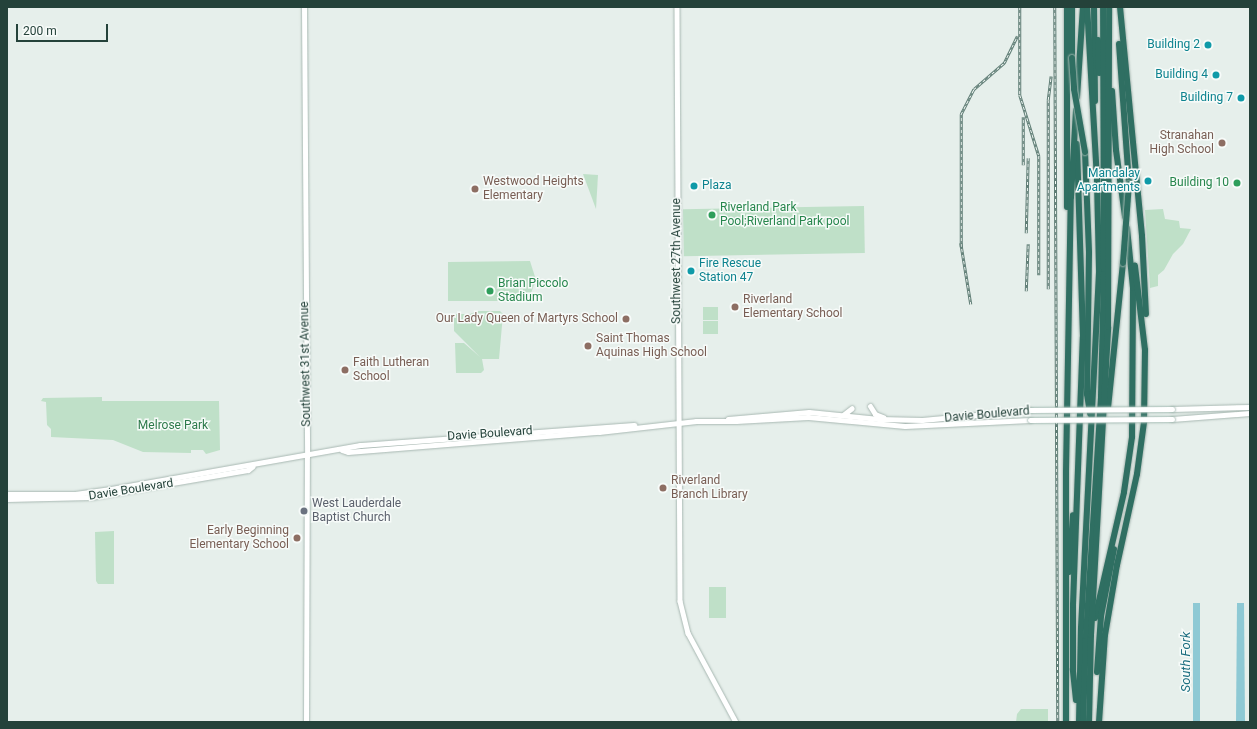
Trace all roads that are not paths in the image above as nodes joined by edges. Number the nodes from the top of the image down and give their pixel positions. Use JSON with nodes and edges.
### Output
{"nodes":[{"id":1,"x":304,"y":7,"type":"edge"},
{"id":2,"x":677,"y":7,"type":"edge"},
{"id":3,"x":1067,"y":7,"type":"edge"},
{"id":4,"x":1072,"y":7,"type":"edge"},
{"id":5,"x":1083,"y":7,"type":"edge"},
{"id":6,"x":1087,"y":7,"type":"edge"},
{"id":7,"x":1094,"y":7,"type":"edge"},
{"id":8,"x":1098,"y":7,"type":"edge"},
{"id":9,"x":1103,"y":7,"type":"edge"},
{"id":10,"x":1108,"y":7,"type":"edge"},
{"id":11,"x":1119,"y":7,"type":"edge"},
{"id":12,"x":1109,"y":53,"type":"junction"},
{"id":13,"x":1076,"y":118,"type":"junction"},
{"id":14,"x":1103,"y":134,"type":"junction"},
{"id":15,"x":1096,"y":168,"type":"junction"},
{"id":16,"x":1128,"y":233,"type":"junction"},
{"id":17,"x":1069,"y":286,"type":"junction"},
{"id":18,"x":1146,"y":383,"type":"junction"},
{"id":19,"x":870,"y":406,"type":"dead end"},
{"id":20,"x":1250,"y":407,"type":"edge"},
{"id":21,"x":852,"y":408,"type":"dead end"},
{"id":22,"x":1081,"y":410,"type":"junction"},
{"id":23,"x":1133,"y":410,"type":"junction"},
{"id":24,"x":809,"y":412,"type":"junction"},
{"id":25,"x":820,"y":412,"type":"junction"},
{"id":26,"x":1250,"y":413,"type":"edge"},
{"id":27,"x":1090,"y":414,"type":"junction"},
{"id":28,"x":843,"y":415,"type":"junction"},
{"id":29,"x":804,"y":417,"type":"junction"},
{"id":30,"x":788,"y":418,"type":"junction"},
{"id":31,"x":725,"y":420,"type":"junction"},
{"id":32,"x":892,"y":420,"type":"junction"},
{"id":33,"x":1080,"y":420,"type":"junction"},
{"id":34,"x":1133,"y":420,"type":"junction"},
{"id":35,"x":677,"y":422,"type":"junction"},
{"id":36,"x":599,"y":426,"type":"junction"},
{"id":37,"x":638,"y":426,"type":"junction"},
{"id":38,"x":1104,"y":429,"type":"junction"},
{"id":39,"x":584,"y":433,"type":"junction"},
{"id":40,"x":485,"y":435,"type":"junction"},
{"id":41,"x":470,"y":441,"type":"junction"},
{"id":42,"x":388,"y":442,"type":"junction"},
{"id":43,"x":369,"y":449,"type":"junction"},
{"id":44,"x":342,"y":450,"type":"junction"},
{"id":45,"x":307,"y":456,"type":"junction"},
{"id":46,"x":253,"y":466,"type":"junction"},
{"id":47,"x":1078,"y":478,"type":"junction"},
{"id":48,"x":111,"y":489,"type":"junction"},
{"id":49,"x":7,"y":494,"type":"edge"},
{"id":50,"x":91,"y":497,"type":"junction"},
{"id":51,"x":7,"y":499,"type":"edge"},
{"id":52,"x":1123,"y":499,"type":"junction"},
{"id":53,"x":1066,"y":628,"type":"junction"},
{"id":54,"x":1091,"y":636,"type":"junction"},
{"id":55,"x":1076,"y":700,"type":"junction"},
{"id":56,"x":306,"y":722,"type":"edge"},
{"id":57,"x":736,"y":722,"type":"edge"},
{"id":58,"x":1066,"y":722,"type":"edge"},
{"id":59,"x":1076,"y":722,"type":"edge"},
{"id":60,"x":1079,"y":722,"type":"edge"},
{"id":61,"x":1083,"y":722,"type":"edge"},
{"id":62,"x":1089,"y":722,"type":"edge"},
{"id":63,"x":1099,"y":722,"type":"edge"}],
"edges":[{"from":1,"to":45,"type":"main road","name":"Southwest 31st Avenue"},
{"from":2,"to":35,"type":"street","name":"Southwest 27th Avenue"},
{"from":3,"to":17,"type":"highway"},
{"from":4,"to":27,"type":"highway","bridge":true},
{"from":5,"to":13,"type":"highway"},
{"from":5,"to":27,"type":"highway"},
{"from":6,"to":15,"type":"highway"},
{"from":7,"to":15,"type":"highway"},
{"from":8,"to":14,"type":"highway"},
{"from":9,"to":14,"type":"highway"},
{"from":10,"to":12,"type":"highway"},
{"from":11,"to":18,"type":"highway"},
{"from":11,"to":38,"type":"highway","bridge":true},
{"from":12,"to":16,"type":"highway"},
{"from":12,"to":38,"type":"highway"},
{"from":13,"to":17,"type":"highway"},
{"from":13,"to":22,"type":"highway"},
{"from":14,"to":61,"type":"highway"},
{"from":15,"to":60,"type":"highway"},
{"from":16,"to":18,"type":"highway"},
{"from":16,"to":23,"type":"highway"},
{"from":17,"to":53,"type":"highway"},
{"from":18,"to":63,"type":"highway"},
{"from":19,"to":32,"type":"main road"},
{"from":20,"to":23,"type":"main road","name":"Davie Boulevard","bridge":true},
{"from":21,"to":28,"type":"main road"},
{"from":22,"to":23,"type":"main road","name":"Davie Boulevard","bridge":true},
{"from":22,"to":32,"type":"main road","name":"Davie Boulevard","bridge":true},
{"from":22,"to":33,"type":"highway","bridge":true},
{"from":23,"to":34,"type":"highway","bridge":true},
{"from":24,"to":25,"type":"main road","name":"Davie Boulevard"},
{"from":24,"to":30,"type":"main road"},
{"from":24,"to":31,"type":"main road","name":"Davie Boulevard"},
{"from":25,"to":28,"type":"main road","name":"Davie Boulevard"},
{"from":25,"to":29,"type":"main road"},
{"from":26,"to":34,"type":"main road","name":"Davie Boulevard","bridge":true},
{"from":27,"to":55,"type":"highway"},
{"from":28,"to":32,"type":"main road","name":"Davie Boulevard"},
{"from":29,"to":30,"type":"main road","name":"Davie Boulevard"},
{"from":29,"to":33,"type":"main road","name":"Davie Boulevard","bridge":true},
{"from":30,"to":31,"type":"main road","name":"Davie Boulevard"},
{"from":31,"to":35,"type":"main road","name":"Davie Boulevard"},
{"from":33,"to":34,"type":"main road","name":"Davie Boulevard","bridge":true},
{"from":33,"to":47,"type":"highway"},
{"from":34,"to":52,"type":"highway"},
{"from":35,"to":37,"type":"main road","name":"Davie Boulevard"},
{"from":35,"to":57,"type":"street","name":"Southwest 27th Avenue"},
{"from":36,"to":37,"type":"main road","name":"Davie Boulevard"},
{"from":36,"to":39,"type":"main road"},
{"from":36,"to":40,"type":"main road","name":"Davie Boulevard"},
{"from":37,"to":39,"type":"main road","name":"Davie Boulevard"},
{"from":38,"to":54,"type":"highway"},
{"from":39,"to":41,"type":"main road","name":"Davie Boulevard"},
{"from":40,"to":41,"type":"main road"},
{"from":40,"to":42,"type":"main road","name":"Davie Boulevard"},
{"from":41,"to":43,"type":"main road","name":"Davie Boulevard"},
{"from":42,"to":43,"type":"main road"},
{"from":42,"to":44,"type":"main road","name":"Davie Boulevard"},
{"from":43,"to":44,"type":"main road","name":"Davie Boulevard"},
{"from":44,"to":45,"type":"main road","name":"Davie Boulevard"},
{"from":45,"to":46,"type":"main road","name":"Davie Boulevard"},
{"from":45,"to":56,"type":"street","name":"Southwest 31st Avenue"},
{"from":46,"to":48,"type":"main road","name":"Davie Boulevard"},
{"from":46,"to":50,"type":"main road","name":"Davie Boulevard"},
{"from":47,"to":53,"type":"highway"},
{"from":47,"to":55,"type":"highway"},
{"from":48,"to":49,"type":"main road","name":"Davie Boulevard"},
{"from":48,"to":50,"type":"main road"},
{"from":50,"to":51,"type":"main road","name":"Davie Boulevard"},
{"from":52,"to":54,"type":"highway"},
{"from":52,"to":63,"type":"highway"},
{"from":53,"to":58,"type":"highway"},
{"from":54,"to":62,"type":"highway"},
{"from":55,"to":59,"type":"highway"}]}
